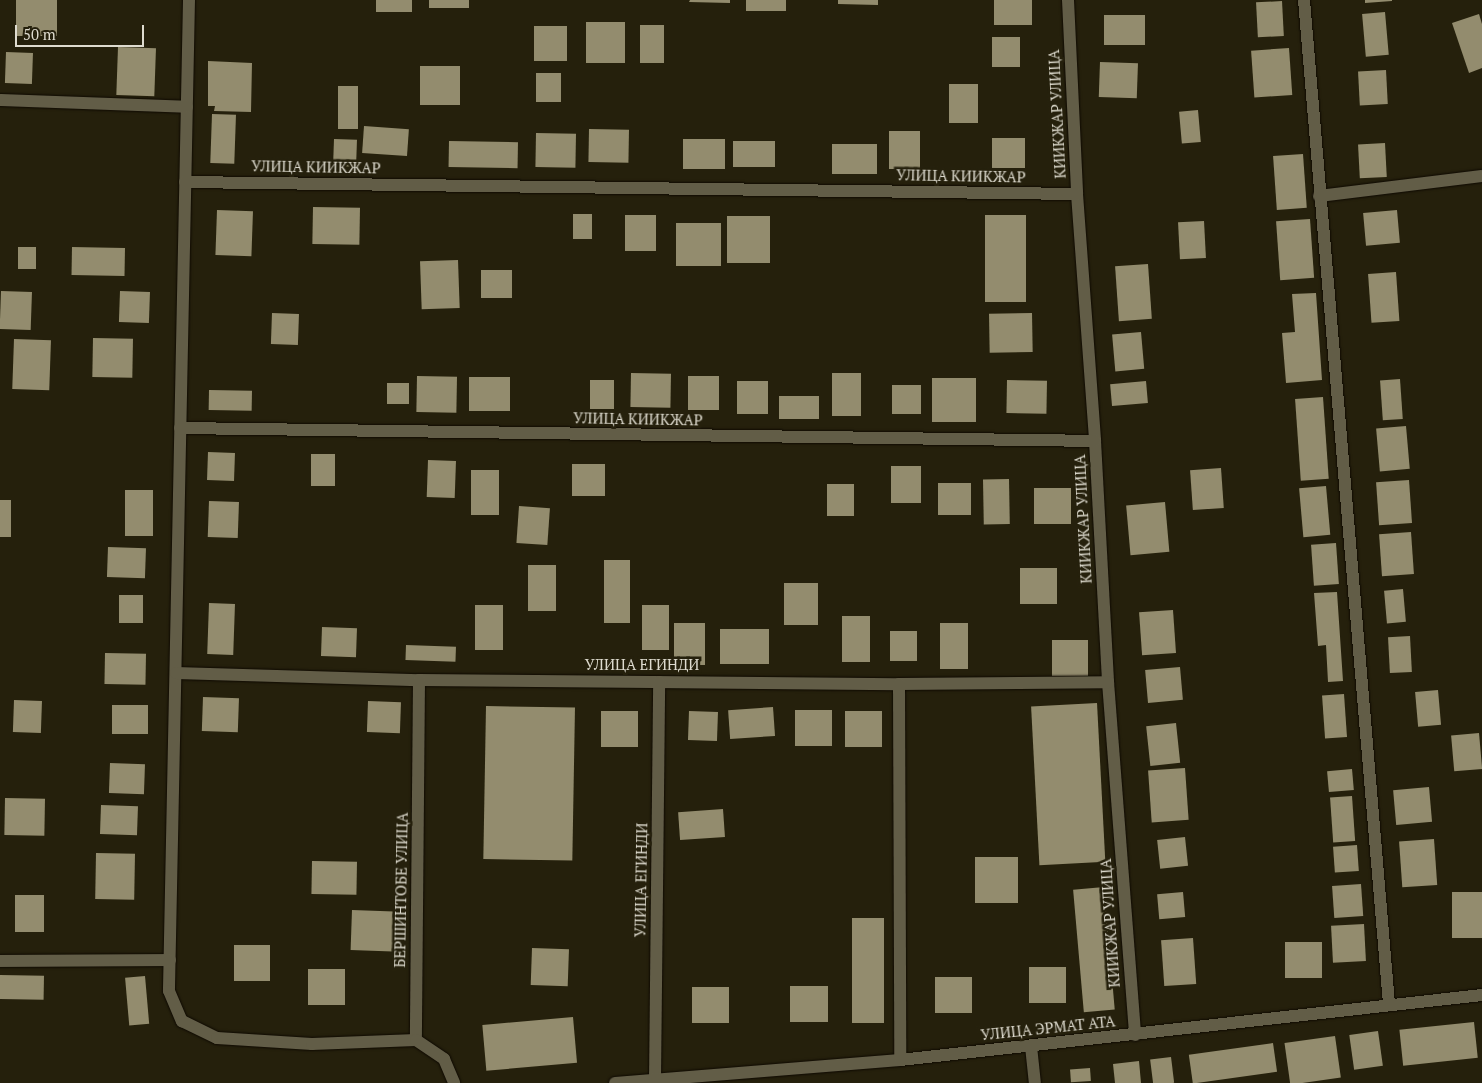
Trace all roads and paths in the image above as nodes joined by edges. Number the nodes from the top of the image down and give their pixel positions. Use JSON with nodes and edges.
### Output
{"nodes":[{"id":1,"x":189,"y":0,"type":"edge"},
{"id":2,"x":1068,"y":0,"type":"edge"},
{"id":3,"x":1304,"y":0,"type":"edge"},
{"id":4,"x":0,"y":100,"type":"edge"},
{"id":5,"x":187,"y":107,"type":"junction"},
{"id":6,"x":1482,"y":176,"type":"edge"},
{"id":7,"x":185,"y":182,"type":"junction"},
{"id":8,"x":1077,"y":194,"type":"junction"},
{"id":9,"x":1319,"y":196,"type":"junction"},
{"id":10,"x":180,"y":428,"type":"junction"},
{"id":11,"x":1095,"y":441,"type":"junction"},
{"id":12,"x":176,"y":672,"type":"junction"},
{"id":13,"x":419,"y":680,"type":"junction"},
{"id":14,"x":659,"y":682,"type":"junction"},
{"id":15,"x":1108,"y":682,"type":"junction"},
{"id":16,"x":899,"y":684,"type":"junction"},
{"id":17,"x":170,"y":960,"type":"junction"},
{"id":18,"x":0,"y":961,"type":"edge"},
{"id":19,"x":1482,"y":995,"type":"edge"},
{"id":20,"x":1389,"y":1004,"type":"junction"},
{"id":21,"x":1135,"y":1035,"type":"junction"},
{"id":22,"x":416,"y":1040,"type":"junction"},
{"id":23,"x":1031,"y":1046,"type":"junction"},
{"id":24,"x":900,"y":1060,"type":"junction"},
{"id":25,"x":655,"y":1080,"type":"junction"},
{"id":26,"x":454,"y":1083,"type":"edge"},
{"id":27,"x":615,"y":1083,"type":"edge"},
{"id":28,"x":1035,"y":1083,"type":"edge"}],
"edges":[{"from":1,"to":5,"type":"street"},
{"from":2,"to":8,"type":"street","name":"КИИКЖАР УЛИЦА"},
{"from":3,"to":9,"type":"street"},
{"from":4,"to":5,"type":"street"},
{"from":5,"to":7,"type":"street"},
{"from":6,"to":9,"type":"street"},
{"from":7,"to":8,"type":"street","name":"УЛИЦА КИИКЖАР"},
{"from":7,"to":10,"type":"street"},
{"from":8,"to":11,"type":"street","name":"КИИКЖАР УЛИЦА"},
{"from":9,"to":20,"type":"street"},
{"from":10,"to":11,"type":"street","name":"УЛИЦА КИИКЖАР"},
{"from":10,"to":12,"type":"street"},
{"from":11,"to":15,"type":"street","name":"КИИКЖАР УЛИЦА"},
{"from":12,"to":13,"type":"street","name":"УЛИЦА ЕГИНДИ"},
{"from":12,"to":17,"type":"street"},
{"from":13,"to":14,"type":"street","name":"УЛИЦА ЕГИНДИ"},
{"from":13,"to":22,"type":"street","name":"БЕРШИНТОБЕ УЛИЦА"},
{"from":14,"to":16,"type":"street","name":"УЛИЦА ЕГИНДИ"},
{"from":14,"to":25,"type":"street","name":"УЛИЦА ЕГИНДИ"},
{"from":15,"to":16,"type":"street","name":"УЛИЦА ЕГИНДИ"},
{"from":15,"to":21,"type":"street","name":"КИИКЖАР УЛИЦА"},
{"from":16,"to":24,"type":"street"},
{"from":17,"to":18,"type":"street"},
{"from":17,"to":22,"type":"street"},
{"from":19,"to":20,"type":"street","name":"УЛИЦА ЭРМАТ АТА"},
{"from":20,"to":21,"type":"street","name":"УЛИЦА ЭРМАТ АТА"},
{"from":21,"to":23,"type":"street","name":"УЛИЦА ЭРМАТ АТА"},
{"from":22,"to":26,"type":"street"},
{"from":23,"to":24,"type":"street","name":"УЛИЦА ЭРМАТ АТА"},
{"from":23,"to":28,"type":"street"},
{"from":24,"to":25,"type":"street","name":"УЛИЦА ЭРМАТ АТА"},
{"from":25,"to":27,"type":"street","name":"УЛИЦА ЭРМАТ АТА"}]}
